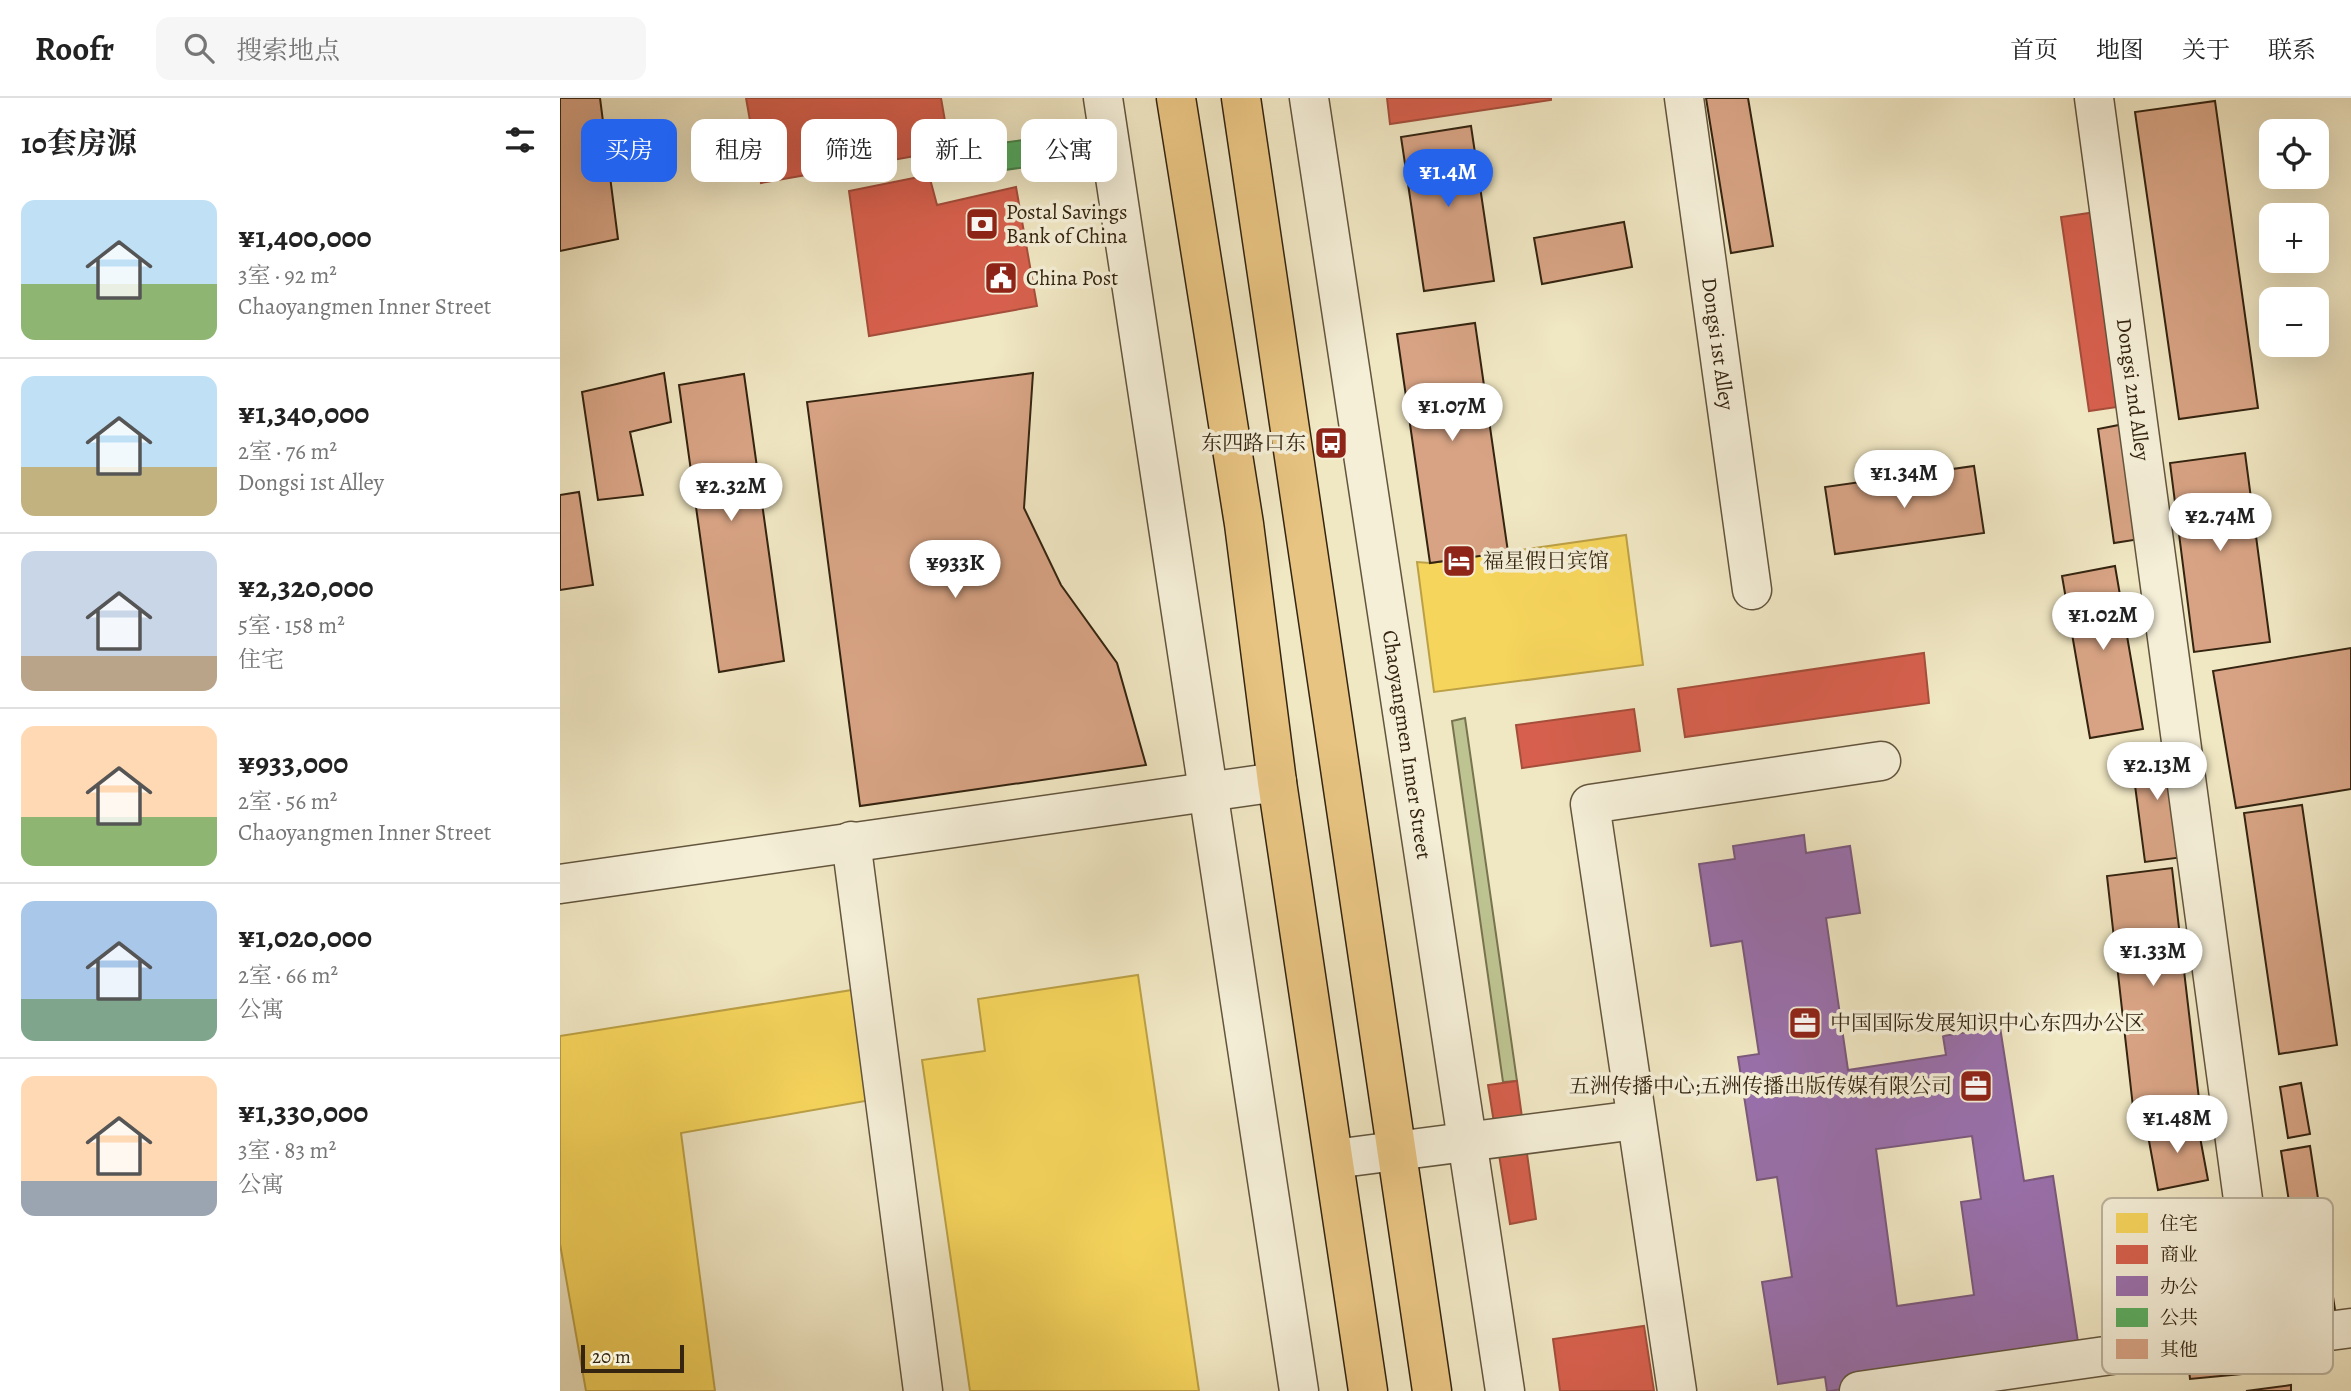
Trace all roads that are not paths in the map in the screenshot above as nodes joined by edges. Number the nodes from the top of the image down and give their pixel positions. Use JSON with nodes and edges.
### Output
{"nodes":[{"id":1,"x":1103,"y":98,"type":"edge"},
{"id":2,"x":1176,"y":98,"type":"edge"},
{"id":3,"x":1241,"y":98,"type":"edge"},
{"id":4,"x":1309,"y":98,"type":"edge"},
{"id":5,"x":1684,"y":98,"type":"edge"},
{"id":6,"x":2094,"y":98,"type":"edge"},
{"id":7,"x":1752,"y":590,"type":"dead end"},
{"id":8,"x":1881,"y":761,"type":"dead end"},
{"id":9,"x":1277,"y":782,"type":"junction"},
{"id":10,"x":1208,"y":792,"type":"junction"},
{"id":11,"x":851,"y":841,"type":"junction"},
{"id":12,"x":560,"y":884,"type":"edge"},
{"id":13,"x":1636,"y":1120,"type":"junction"},
{"id":14,"x":1467,"y":1142,"type":"junction"},
{"id":15,"x":1397,"y":1149,"type":"junction"},
{"id":16,"x":1334,"y":1159,"type":"junction"},
{"id":17,"x":2243,"y":1198,"type":"edge"},
{"id":18,"x":2351,"y":1328,"type":"edge"},
{"id":19,"x":2333,"y":1330,"type":"edge"},
{"id":20,"x":2102,"y":1356,"type":"edge"},
{"id":21,"x":923,"y":1391,"type":"edge"},
{"id":22,"x":1299,"y":1391,"type":"edge"},
{"id":23,"x":1368,"y":1391,"type":"edge"},
{"id":24,"x":1432,"y":1391,"type":"edge"},
{"id":25,"x":1505,"y":1391,"type":"edge"},
{"id":26,"x":1677,"y":1391,"type":"edge"},
{"id":27,"x":1859,"y":1391,"type":"edge"}],
"edges":[{"from":1,"to":10,"type":"street"},
{"from":2,"to":9,"type":"main road"},
{"from":3,"to":15,"type":"main road"},
{"from":4,"to":14,"type":"street","name":"Chaoyangmen Inner Street"},
{"from":5,"to":7,"type":"street","name":"Dongsi 1st Alley"},
{"from":6,"to":17,"type":"street","name":"Dongsi 2nd Alley"},
{"from":8,"to":13,"type":"street"},
{"from":9,"to":10,"type":"street"},
{"from":9,"to":16,"type":"main road"},
{"from":10,"to":11,"type":"street"},
{"from":10,"to":22,"type":"street"},
{"from":11,"to":12,"type":"street"},
{"from":11,"to":21,"type":"street"},
{"from":13,"to":14,"type":"street"},
{"from":13,"to":26,"type":"street"},
{"from":14,"to":15,"type":"street"},
{"from":14,"to":25,"type":"street","name":"Chaoyangmen Inner Street"},
{"from":15,"to":16,"type":"street"},
{"from":15,"to":24,"type":"main road"},
{"from":16,"to":23,"type":"main road"},
{"from":18,"to":19,"type":"street","name":"Dongsi 2nd Alley"},
{"from":20,"to":27,"type":"street"}]}
